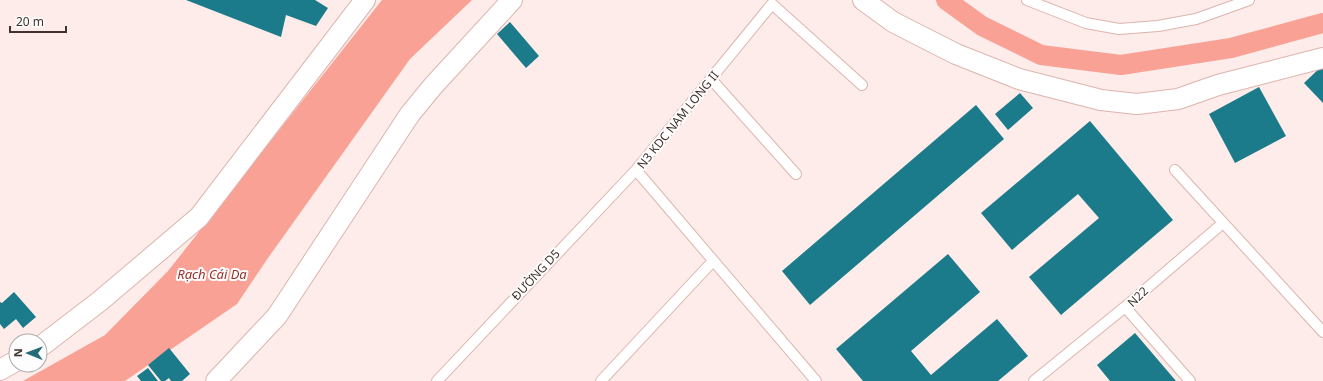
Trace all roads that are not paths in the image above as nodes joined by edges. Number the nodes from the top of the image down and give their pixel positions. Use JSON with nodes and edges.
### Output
{"nodes":[{"id":1,"x":366,"y":0,"type":"edge"},
{"id":2,"x":512,"y":0,"type":"edge"},
{"id":3,"x":864,"y":0,"type":"edge"},
{"id":4,"x":1027,"y":0,"type":"edge"},
{"id":5,"x":1249,"y":0,"type":"edge"},
{"id":6,"x":1323,"y":58,"type":"edge"},
{"id":7,"x":711,"y":80,"type":"junction"},
{"id":8,"x":862,"y":86,"type":"dead end"},
{"id":9,"x":636,"y":170,"type":"junction"},
{"id":10,"x":1175,"y":170,"type":"dead end"},
{"id":11,"x":796,"y":174,"type":"dead end"},
{"id":12,"x":1223,"y":223,"type":"junction"},
{"id":13,"x":713,"y":261,"type":"junction"},
{"id":14,"x":1125,"y":307,"type":"junction"},
{"id":15,"x":1323,"y":332,"type":"edge"},
{"id":16,"x":48,"y":342,"type":"edge"},
{"id":17,"x":216,"y":381,"type":"edge"},
{"id":18,"x":437,"y":381,"type":"edge"},
{"id":19,"x":601,"y":381,"type":"edge"},
{"id":20,"x":816,"y":381,"type":"edge"},
{"id":21,"x":1034,"y":381,"type":"edge"},
{"id":22,"x":1190,"y":381,"type":"edge"}],
"edges":[{"from":1,"to":16,"type":"street"},
{"from":2,"to":17,"type":"street"},
{"from":3,"to":6,"type":"street"},
{"from":4,"to":5,"type":"lane"},
{"from":7,"to":8,"type":"lane","name":"N3 KDC NAM LONG II"},
{"from":7,"to":9,"type":"lane","name":"N3 KDC NAM LONG II"},
{"from":7,"to":11,"type":"lane"},
{"from":9,"to":13,"type":"lane","name":"N3 KDC NAM LONG II"},
{"from":9,"to":18,"type":"lane","name":"ĐƯỜNG D5"},
{"from":10,"to":12,"type":"lane"},
{"from":12,"to":14,"type":"lane","name":"N22"},
{"from":12,"to":15,"type":"lane"},
{"from":13,"to":19,"type":"lane"},
{"from":13,"to":20,"type":"lane","name":"N3 KDC NAM LONG II"},
{"from":14,"to":21,"type":"lane"},
{"from":14,"to":22,"type":"lane","name":"N22"}]}
